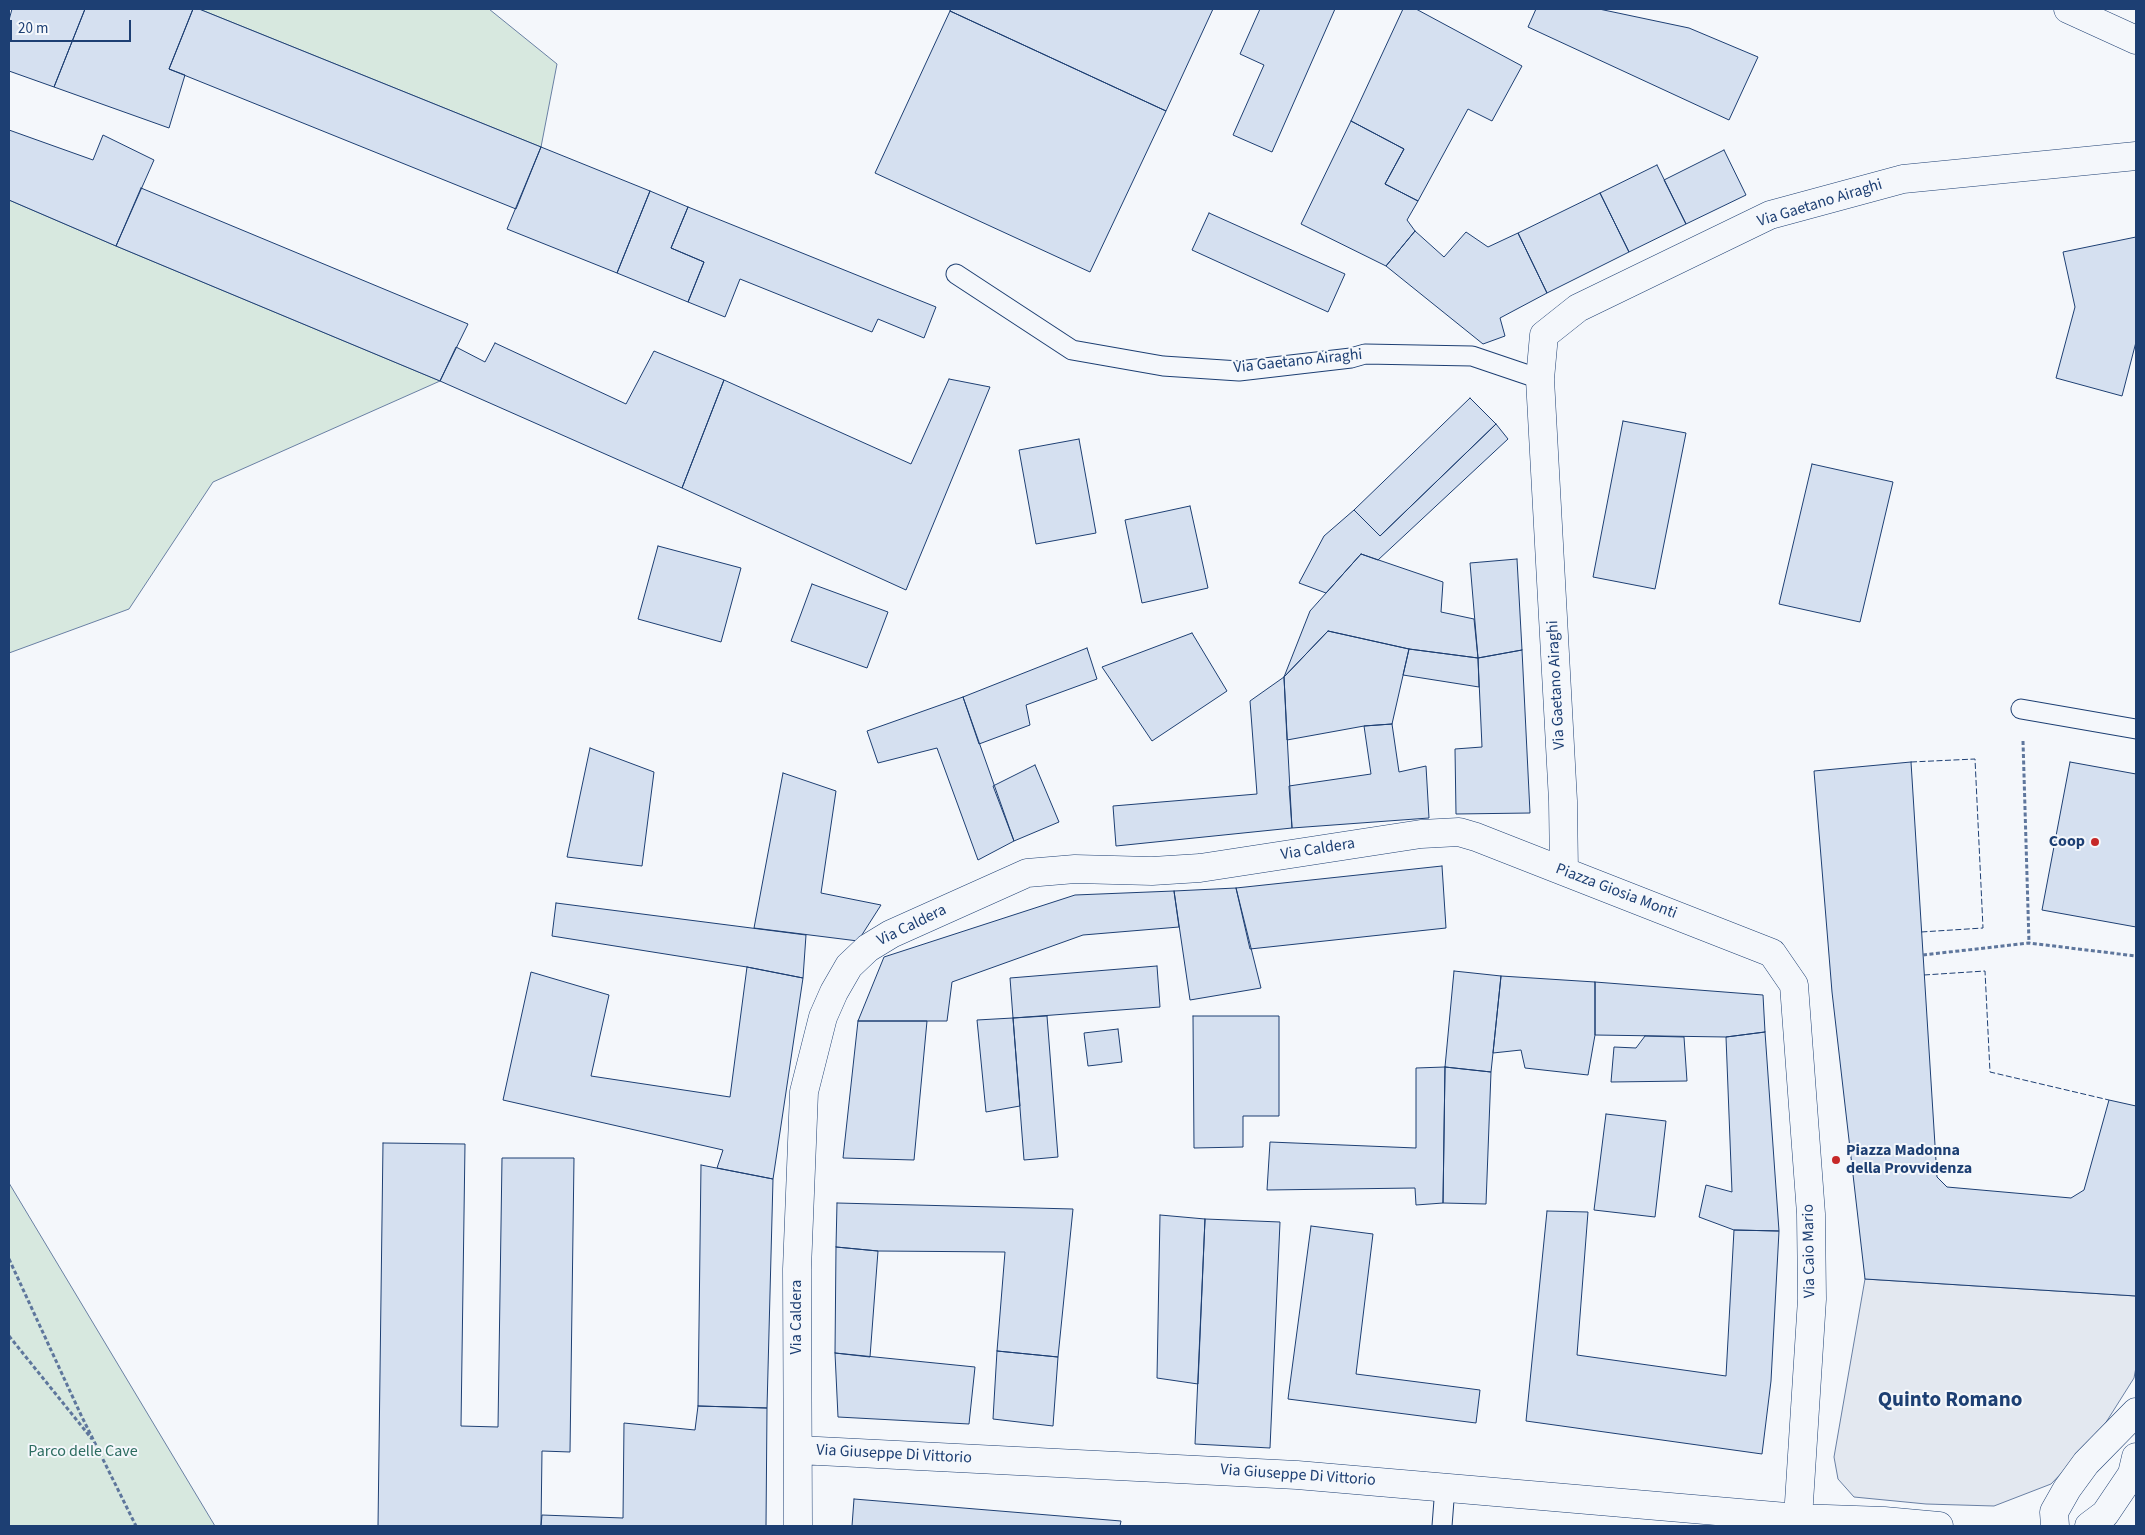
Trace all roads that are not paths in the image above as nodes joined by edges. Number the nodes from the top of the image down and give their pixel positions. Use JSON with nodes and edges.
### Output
{"nodes":[{"id":1,"x":2068,"y":9,"type":"edge"},
{"id":2,"x":2136,"y":40,"type":"edge"},
{"id":3,"x":2136,"y":156,"type":"edge"},
{"id":4,"x":956,"y":274,"type":"dead end"},
{"id":5,"x":1540,"y":379,"type":"junction"},
{"id":6,"x":2022,"y":708,"type":"road end"},
{"id":7,"x":2136,"y":729,"type":"edge"},
{"id":8,"x":1421,"y":834,"type":"joint"},
{"id":9,"x":1564,"y":871,"type":"junction"},
{"id":10,"x":1794,"y":985,"type":"joint"},
{"id":11,"x":2136,"y":1412,"type":"edge"},
{"id":12,"x":798,"y":1450,"type":"junction"},
{"id":13,"x":2136,"y":1456,"type":"edge"},
{"id":14,"x":1445,"y":1487,"type":"junction"},
{"id":15,"x":1798,"y":1518,"type":"junction"},
{"id":16,"x":798,"y":1526,"type":"edge"},
{"id":17,"x":1442,"y":1526,"type":"edge"},
{"id":18,"x":1940,"y":1526,"type":"edge"},
{"id":19,"x":2055,"y":1526,"type":"edge"},
{"id":20,"x":2089,"y":1526,"type":"edge"}],
"edges":[{"from":1,"to":2,"type":"street"},
{"from":3,"to":5,"type":"street","name":"Via Gaetano Airaghi"},
{"from":4,"to":5,"type":"lane","name":"Via Gaetano Airaghi"},
{"from":5,"to":9,"type":"street","name":"Via Gaetano Airaghi"},
{"from":6,"to":7,"type":"lane"},
{"from":8,"to":9,"type":"street","name":"Piazza Giosia Monti"},
{"from":8,"to":12,"type":"street","name":"Via Caldera"},
{"from":9,"to":10,"type":"street","name":"Piazza Giosia Monti"},
{"from":10,"to":15,"type":"street","name":"Via Caio Mario"},
{"from":11,"to":19,"type":"street"},
{"from":12,"to":14,"type":"street","name":"Via Giuseppe Di Vittorio"},
{"from":12,"to":16,"type":"street","name":"Via Caldera"},
{"from":13,"to":20,"type":"street"},
{"from":14,"to":15,"type":"street","name":"Via Giuseppe Di Vittorio"},
{"from":14,"to":17,"type":"lane"},
{"from":15,"to":18,"type":"street"}]}
